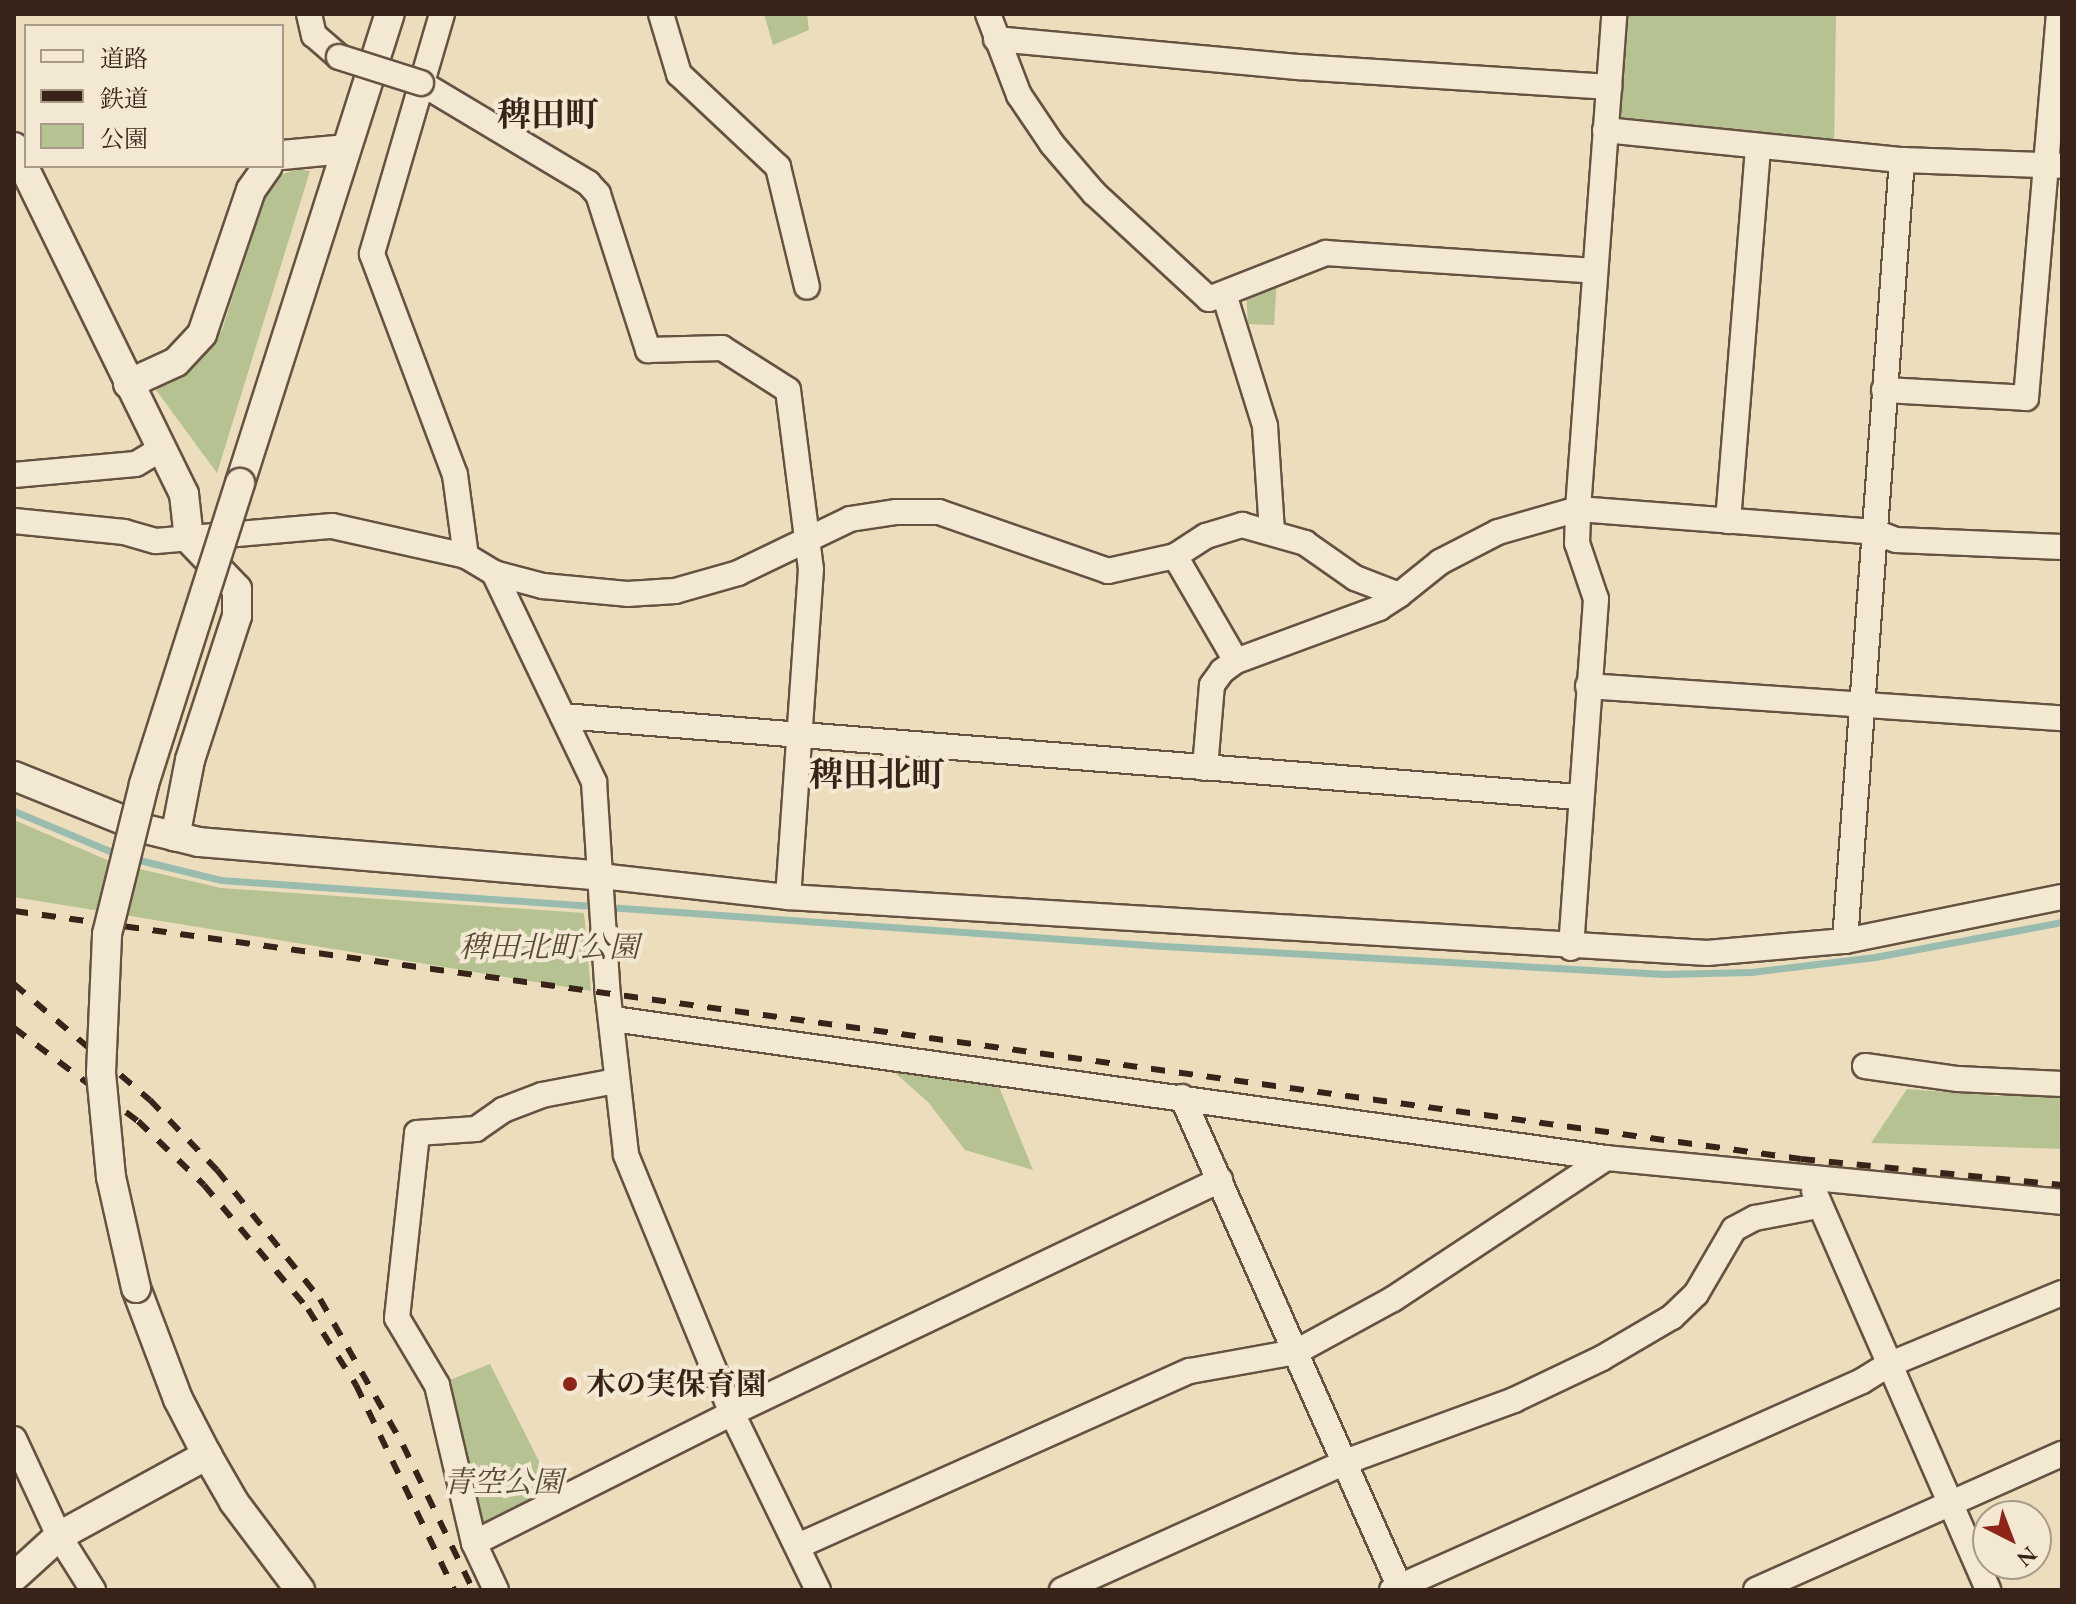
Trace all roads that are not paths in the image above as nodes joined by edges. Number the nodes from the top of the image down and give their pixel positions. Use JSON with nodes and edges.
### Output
{"nodes":[{"id":1,"x":309,"y":14,"type":"edge"},
{"id":2,"x":390,"y":14,"type":"edge"},
{"id":3,"x":442,"y":14,"type":"edge"},
{"id":4,"x":661,"y":14,"type":"edge"},
{"id":5,"x":988,"y":14,"type":"edge"},
{"id":6,"x":1614,"y":14,"type":"edge"},
{"id":7,"x":2059,"y":14,"type":"edge"},
{"id":8,"x":996,"y":39,"type":"junction"},
{"id":9,"x":421,"y":83,"type":"junction"},
{"id":10,"x":1609,"y":87,"type":"junction"},
{"id":11,"x":1605,"y":130,"type":"junction"},
{"id":12,"x":1758,"y":146,"type":"junction"},
{"id":13,"x":345,"y":149,"type":"junction"},
{"id":14,"x":284,"y":155,"type":"edge"},
{"id":15,"x":1902,"y":160,"type":"junction"},
{"id":16,"x":18,"y":165,"type":"edge"},
{"id":17,"x":2056,"y":165,"type":"edge"},
{"id":18,"x":267,"y":168,"type":"edge"},
{"id":19,"x":1594,"y":271,"type":"junction"},
{"id":20,"x":807,"y":287,"type":"dead end"},
{"id":21,"x":1224,"y":294,"type":"junction"},
{"id":22,"x":128,"y":384,"type":"junction"},
{"id":23,"x":1884,"y":390,"type":"junction"},
{"id":24,"x":161,"y":449,"type":"junction"},
{"id":25,"x":14,"y":475,"type":"edge"},
{"id":26,"x":1578,"y":509,"type":"junction"},
{"id":27,"x":14,"y":521,"type":"edge"},
{"id":28,"x":1728,"y":521,"type":"junction"},
{"id":29,"x":1272,"y":531,"type":"junction"},
{"id":30,"x":1875,"y":532,"type":"junction"},
{"id":31,"x":805,"y":537,"type":"junction"},
{"id":32,"x":189,"y":539,"type":"junction"},
{"id":33,"x":2062,"y":547,"type":"edge"},
{"id":34,"x":466,"y":556,"type":"junction"},
{"id":35,"x":1175,"y":556,"type":"junction"},
{"id":36,"x":494,"y":573,"type":"junction"},
{"id":37,"x":1399,"y":595,"type":"junction"},
{"id":38,"x":1236,"y":661,"type":"junction"},
{"id":39,"x":1588,"y":686,"type":"junction"},
{"id":40,"x":1863,"y":707,"type":"junction"},
{"id":41,"x":563,"y":716,"type":"junction"},
{"id":42,"x":2062,"y":718,"type":"edge"},
{"id":43,"x":796,"y":736,"type":"junction"},
{"id":44,"x":1205,"y":768,"type":"junction"},
{"id":45,"x":14,"y":776,"type":"edge"},
{"id":46,"x":1579,"y":797,"type":"junction"},
{"id":47,"x":175,"y":837,"type":"junction"},
{"id":48,"x":601,"y":883,"type":"junction"},
{"id":49,"x":788,"y":897,"type":"junction"},
{"id":50,"x":2062,"y":897,"type":"edge"},
{"id":51,"x":1845,"y":941,"type":"junction"},
{"id":52,"x":1571,"y":948,"type":"junction"},
{"id":53,"x":613,"y":1019,"type":"junction"},
{"id":54,"x":1865,"y":1066,"type":"dead end"},
{"id":55,"x":616,"y":1081,"type":"junction"},
{"id":56,"x":2062,"y":1084,"type":"edge"},
{"id":57,"x":1182,"y":1097,"type":"junction"},
{"id":58,"x":1606,"y":1158,"type":"junction"},
{"id":59,"x":1810,"y":1177,"type":"junction"},
{"id":60,"x":1220,"y":1180,"type":"junction"},
{"id":61,"x":2062,"y":1202,"type":"edge"},
{"id":62,"x":1818,"y":1206,"type":"junction"},
{"id":63,"x":2062,"y":1293,"type":"edge"},
{"id":64,"x":1296,"y":1352,"type":"junction"},
{"id":65,"x":1888,"y":1365,"type":"junction"},
{"id":66,"x":732,"y":1413,"type":"junction"},
{"id":67,"x":14,"y":1439,"type":"edge"},
{"id":68,"x":2062,"y":1454,"type":"edge"},
{"id":69,"x":207,"y":1455,"type":"junction"},
{"id":70,"x":1345,"y":1462,"type":"junction"},
{"id":71,"x":1949,"y":1503,"type":"junction"},
{"id":72,"x":59,"y":1536,"type":"junction"},
{"id":73,"x":474,"y":1543,"type":"junction"},
{"id":74,"x":798,"y":1546,"type":"junction"},
{"id":75,"x":14,"y":1577,"type":"edge"},
{"id":76,"x":1398,"y":1589,"type":"edge"},
{"id":77,"x":93,"y":1590,"type":"edge"},
{"id":78,"x":300,"y":1590,"type":"edge"},
{"id":79,"x":496,"y":1590,"type":"edge"},
{"id":80,"x":818,"y":1590,"type":"edge"},
{"id":81,"x":1062,"y":1590,"type":"edge"},
{"id":82,"x":1756,"y":1590,"type":"edge"},
{"id":83,"x":1988,"y":1590,"type":"edge"}],
"edges":[{"from":1,"to":9,"type":"street","bridge":true},
{"from":2,"to":13,"type":"street"},
{"from":3,"to":9,"type":"street"},
{"from":4,"to":20,"type":"street"},
{"from":5,"to":8,"type":"street"},
{"from":6,"to":10,"type":"street"},
{"from":7,"to":17,"type":"street"},
{"from":8,"to":10,"type":"street"},
{"from":8,"to":21,"type":"street"},
{"from":9,"to":31,"type":"street"},
{"from":9,"to":34,"type":"street"},
{"from":10,"to":11,"type":"street"},
{"from":11,"to":12,"type":"street"},
{"from":11,"to":19,"type":"street"},
{"from":12,"to":15,"type":"street"},
{"from":12,"to":28,"type":"street"},
{"from":13,"to":14,"type":"street"},
{"from":13,"to":69,"type":"street","bridge":true},
{"from":15,"to":17,"type":"street"},
{"from":15,"to":23,"type":"street"},
{"from":16,"to":22,"type":"street"},
{"from":17,"to":23,"type":"street"},
{"from":18,"to":22,"type":"street"},
{"from":19,"to":21,"type":"street"},
{"from":19,"to":26,"type":"street"},
{"from":21,"to":29,"type":"street"},
{"from":22,"to":24,"type":"street"},
{"from":23,"to":30,"type":"street"},
{"from":24,"to":25,"type":"street"},
{"from":24,"to":32,"type":"street"},
{"from":26,"to":28,"type":"street"},
{"from":26,"to":37,"type":"street"},
{"from":26,"to":39,"type":"street"},
{"from":27,"to":32,"type":"street"},
{"from":28,"to":30,"type":"street"},
{"from":29,"to":35,"type":"street"},
{"from":29,"to":37,"type":"street"},
{"from":30,"to":33,"type":"street"},
{"from":30,"to":40,"type":"street"},
{"from":31,"to":35,"type":"street"},
{"from":31,"to":36,"type":"street"},
{"from":31,"to":43,"type":"street"},
{"from":32,"to":34,"type":"street"},
{"from":32,"to":47,"type":"street"},
{"from":34,"to":36,"type":"street"},
{"from":35,"to":38,"type":"street"},
{"from":36,"to":41,"type":"street"},
{"from":37,"to":38,"type":"street"},
{"from":38,"to":44,"type":"street"},
{"from":39,"to":40,"type":"street"},
{"from":39,"to":46,"type":"street"},
{"from":40,"to":42,"type":"street"},
{"from":40,"to":51,"type":"street"},
{"from":41,"to":43,"type":"street"},
{"from":41,"to":48,"type":"street"},
{"from":43,"to":44,"type":"street"},
{"from":43,"to":49,"type":"street"},
{"from":44,"to":46,"type":"street"},
{"from":45,"to":47,"type":"street"},
{"from":46,"to":52,"type":"street"},
{"from":47,"to":48,"type":"street"},
{"from":48,"to":49,"type":"street"},
{"from":48,"to":53,"type":"street"},
{"from":49,"to":52,"type":"street"},
{"from":50,"to":51,"type":"street"},
{"from":51,"to":52,"type":"street"},
{"from":53,"to":55,"type":"street"},
{"from":53,"to":57,"type":"street"},
{"from":54,"to":56,"type":"street"},
{"from":55,"to":66,"type":"street"},
{"from":55,"to":73,"type":"street"},
{"from":57,"to":58,"type":"street"},
{"from":57,"to":60,"type":"street"},
{"from":58,"to":59,"type":"street"},
{"from":58,"to":64,"type":"street"},
{"from":59,"to":61,"type":"street"},
{"from":59,"to":62,"type":"street"},
{"from":60,"to":64,"type":"street"},
{"from":60,"to":66,"type":"street"},
{"from":62,"to":65,"type":"street"},
{"from":62,"to":70,"type":"street"},
{"from":63,"to":65,"type":"street"},
{"from":64,"to":70,"type":"street"},
{"from":64,"to":74,"type":"street"},
{"from":65,"to":71,"type":"street"},
{"from":65,"to":76,"type":"street"},
{"from":66,"to":73,"type":"street"},
{"from":66,"to":74,"type":"street"},
{"from":67,"to":72,"type":"street"},
{"from":68,"to":71,"type":"street"},
{"from":69,"to":72,"type":"street"},
{"from":69,"to":78,"type":"street"},
{"from":70,"to":76,"type":"street"},
{"from":70,"to":81,"type":"street"},
{"from":71,"to":82,"type":"street"},
{"from":71,"to":83,"type":"street"},
{"from":72,"to":75,"type":"street"},
{"from":72,"to":77,"type":"street"},
{"from":73,"to":79,"type":"street"},
{"from":74,"to":80,"type":"street"}]}
